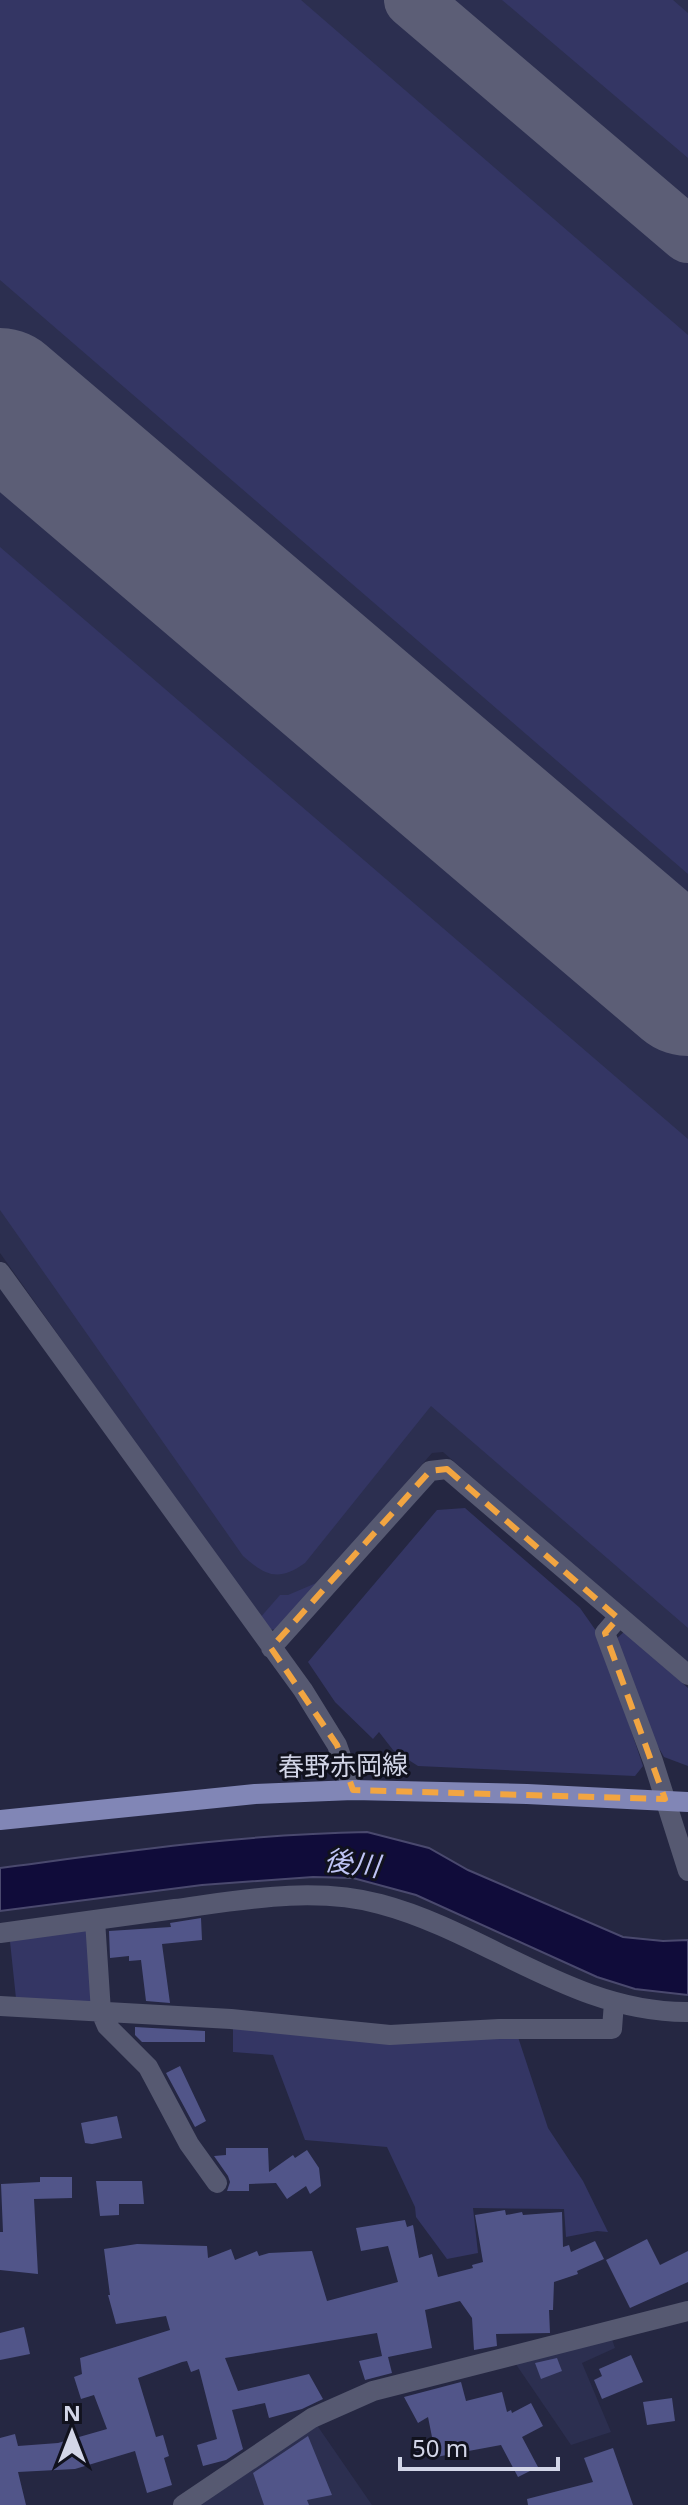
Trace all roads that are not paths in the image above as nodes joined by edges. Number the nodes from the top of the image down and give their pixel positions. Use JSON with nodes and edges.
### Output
{"nodes":[{"id":1,"x":0,"y":1272,"type":"edge"},
{"id":2,"x":618,"y":1618,"type":"junction"},
{"id":3,"x":271,"y":1648,"type":"junction"},
{"id":4,"x":688,"y":1675,"type":"edge"},
{"id":5,"x":353,"y":1790,"type":"junction"},
{"id":6,"x":665,"y":1799,"type":"junction"},
{"id":7,"x":688,"y":1802,"type":"edge"},
{"id":8,"x":0,"y":1820,"type":"edge"},
{"id":9,"x":688,"y":1871,"type":"edge"},
{"id":10,"x":95,"y":1920,"type":"junction"},
{"id":11,"x":0,"y":1933,"type":"edge"},
{"id":12,"x":614,"y":2002,"type":"junction"},
{"id":13,"x":0,"y":2006,"type":"edge"},
{"id":14,"x":101,"y":2012,"type":"junction"},
{"id":15,"x":688,"y":2012,"type":"edge"},
{"id":16,"x":217,"y":2183,"type":"dead end"},
{"id":17,"x":688,"y":2311,"type":"edge"},
{"id":18,"x":183,"y":2505,"type":"edge"}],
"edges":[{"from":1,"to":3,"type":"street"},
{"from":2,"to":3,"type":"street"},
{"from":2,"to":4,"type":"street"},
{"from":2,"to":6,"type":"street"},
{"from":3,"to":5,"type":"street"},
{"from":5,"to":6,"type":"main road","name":"春野赤岡線"},
{"from":5,"to":8,"type":"main road","name":"春野赤岡線"},
{"from":6,"to":7,"type":"main road","name":"春野赤岡線"},
{"from":6,"to":9,"type":"street"},
{"from":10,"to":11,"type":"street"},
{"from":10,"to":12,"type":"street"},
{"from":10,"to":14,"type":"street"},
{"from":12,"to":14,"type":"street"},
{"from":12,"to":15,"type":"street"},
{"from":13,"to":14,"type":"street"},
{"from":14,"to":16,"type":"street"},
{"from":17,"to":18,"type":"street"}]}
